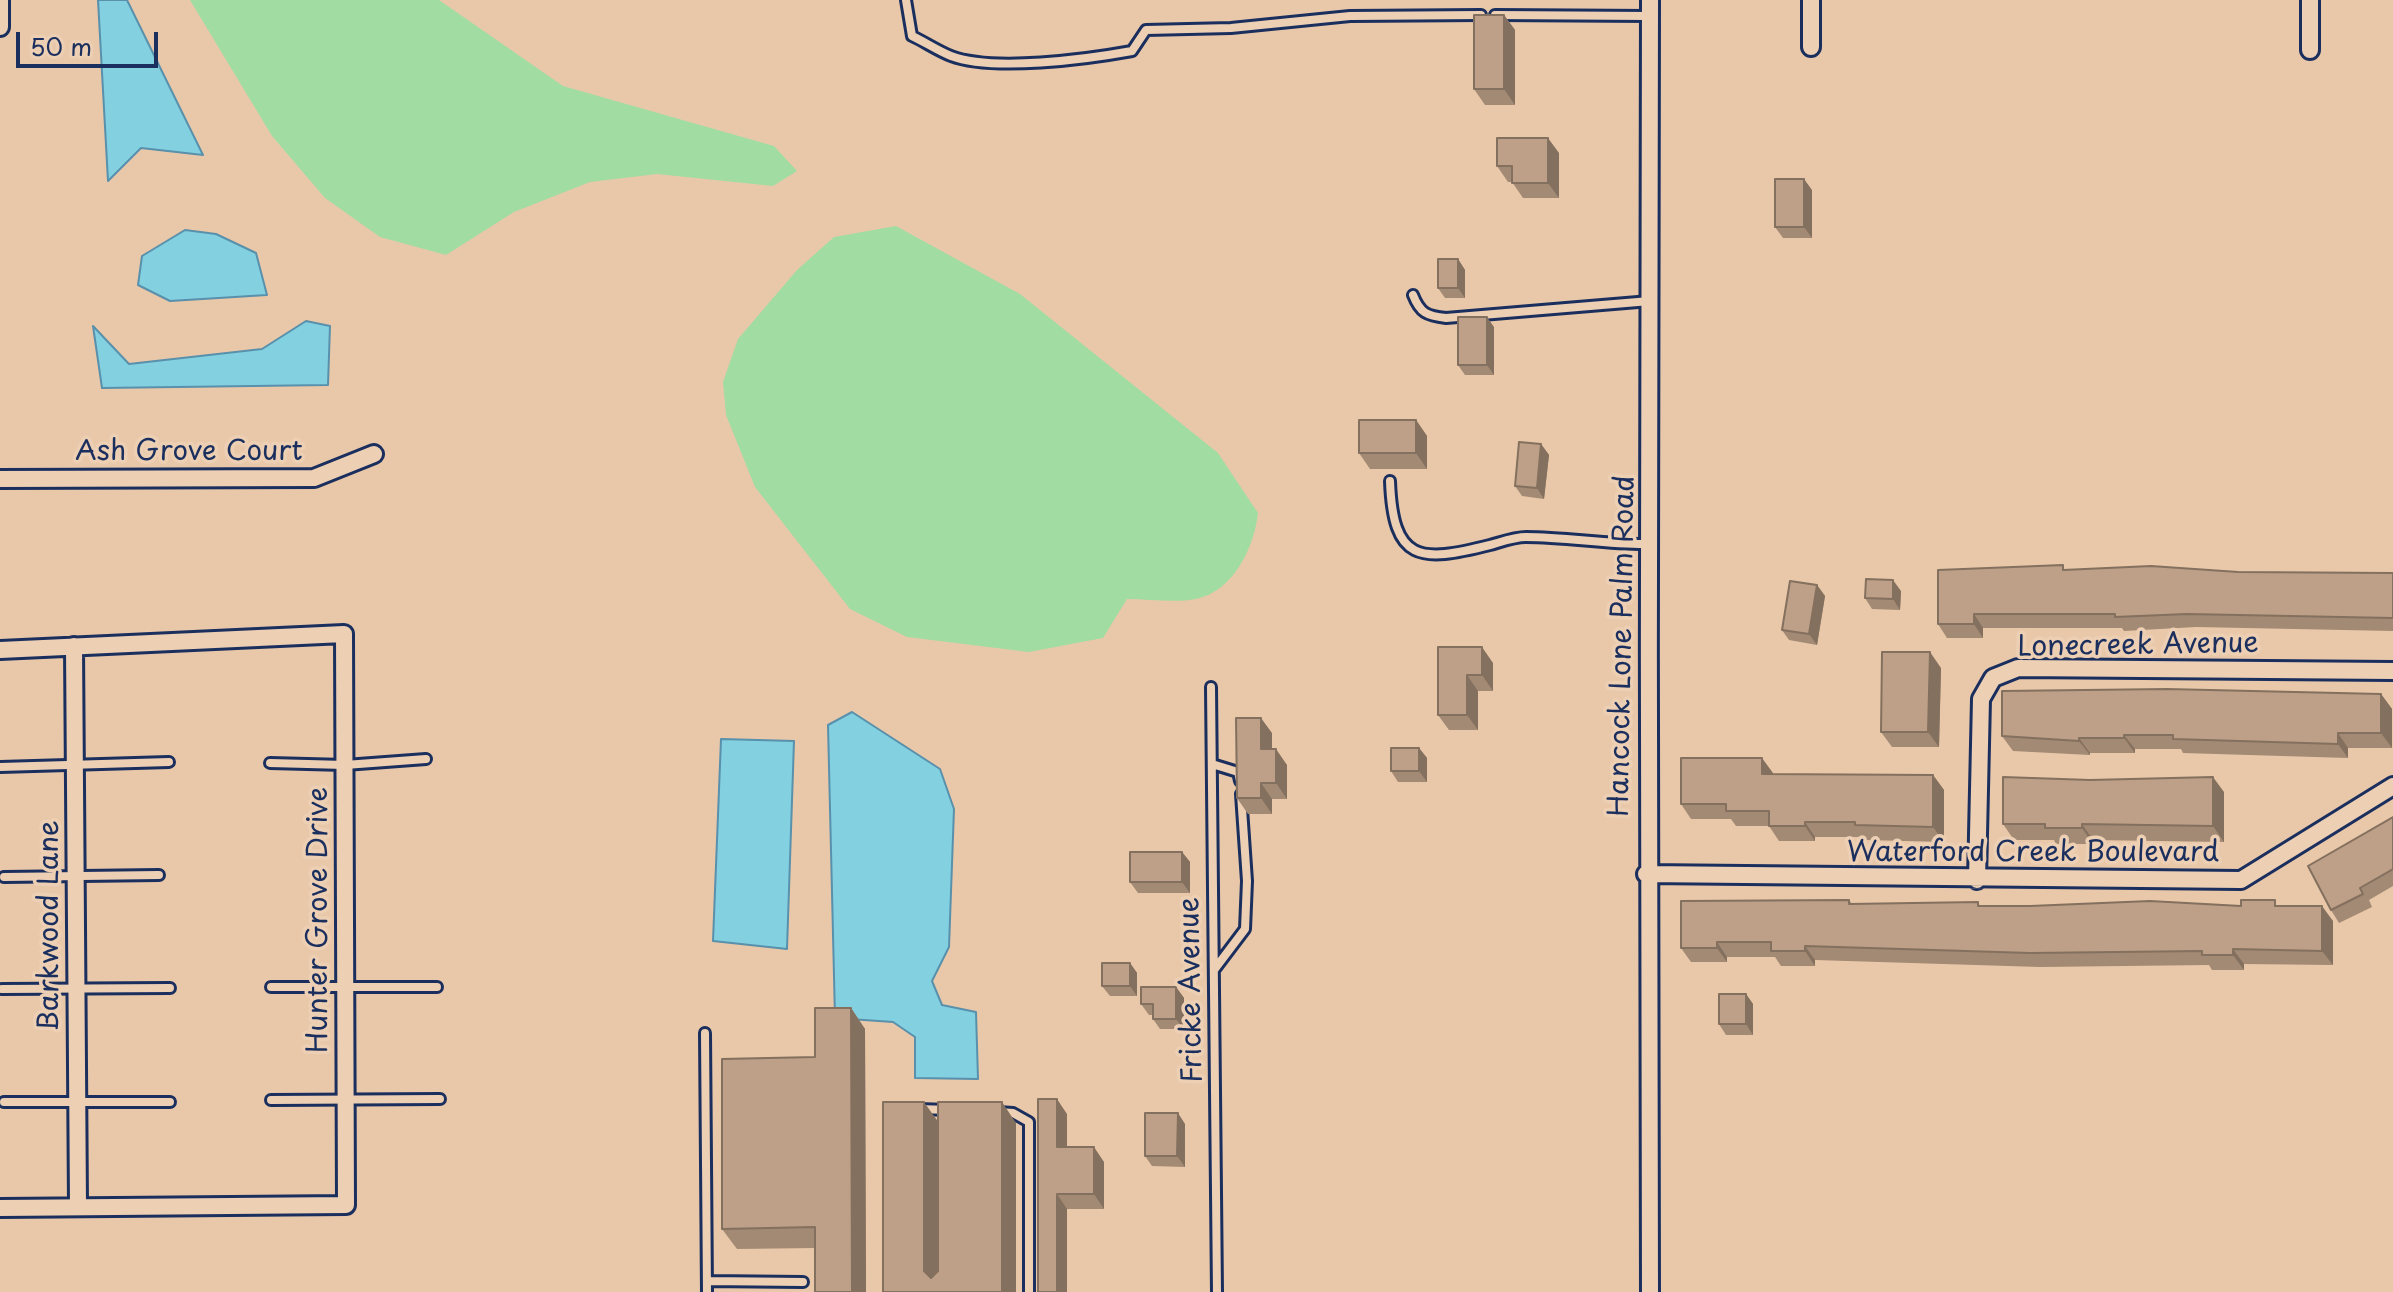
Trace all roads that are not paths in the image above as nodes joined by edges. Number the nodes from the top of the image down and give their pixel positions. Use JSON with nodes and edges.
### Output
{"nodes":[{"id":1,"x":0,"y":0,"type":"edge"},
{"id":2,"x":906,"y":0,"type":"edge"},
{"id":3,"x":1811,"y":0,"type":"edge"},
{"id":4,"x":2310,"y":0,"type":"edge"},
{"id":5,"x":1650,"y":8,"type":"edge"},
{"id":6,"x":0,"y":27,"type":"edge"},
{"id":7,"x":1811,"y":47,"type":"dead end"},
{"id":8,"x":2310,"y":50,"type":"dead end"},
{"id":9,"x":1413,"y":295,"type":"dead end"},
{"id":10,"x":1651,"y":301,"type":"junction"},
{"id":11,"x":374,"y":454,"type":"dead end"},
{"id":12,"x":0,"y":479,"type":"edge"},
{"id":13,"x":1390,"y":481,"type":"dead end"},
{"id":14,"x":1651,"y":544,"type":"junction"},
{"id":15,"x":74,"y":646,"type":"junction"},
{"id":16,"x":0,"y":650,"type":"edge"},
{"id":17,"x":2393,"y":671,"type":"edge"},
{"id":18,"x":1211,"y":687,"type":"dead end"},
{"id":19,"x":426,"y":759,"type":"dead end"},
{"id":20,"x":169,"y":762,"type":"dead end"},
{"id":21,"x":74,"y":763,"type":"junction"},
{"id":22,"x":270,"y":763,"type":"dead end"},
{"id":23,"x":1212,"y":764,"type":"junction"},
{"id":24,"x":345,"y":765,"type":"junction"},
{"id":25,"x":0,"y":767,"type":"edge"},
{"id":26,"x":2393,"y":786,"type":"edge"},
{"id":27,"x":1646,"y":874,"type":"junction"},
{"id":28,"x":159,"y":875,"type":"dead end"},
{"id":29,"x":75,"y":876,"type":"junction"},
{"id":30,"x":4,"y":877,"type":"dead end"},
{"id":31,"x":1977,"y":880,"type":"junction"},
{"id":32,"x":1214,"y":971,"type":"junction"},
{"id":33,"x":271,"y":987,"type":"dead end"},
{"id":34,"x":345,"y":987,"type":"junction"},
{"id":35,"x":437,"y":987,"type":"dead end"},
{"id":36,"x":76,"y":988,"type":"junction"},
{"id":37,"x":170,"y":988,"type":"dead end"},
{"id":38,"x":2,"y":989,"type":"dead end"},
{"id":39,"x":705,"y":1033,"type":"dead end"},
{"id":40,"x":440,"y":1099,"type":"dead end"},
{"id":41,"x":271,"y":1100,"type":"dead end"},
{"id":42,"x":346,"y":1100,"type":"junction"},
{"id":43,"x":4,"y":1102,"type":"dead end"},
{"id":44,"x":77,"y":1102,"type":"junction"},
{"id":45,"x":170,"y":1102,"type":"dead end"},
{"id":46,"x":909,"y":1109,"type":"edge"},
{"id":47,"x":946,"y":1110,"type":"junction"},
{"id":48,"x":959,"y":1111,"type":"edge"},
{"id":49,"x":986,"y":1112,"type":"edge"},
{"id":50,"x":946,"y":1125,"type":"edge"},
{"id":51,"x":78,"y":1205,"type":"junction"},
{"id":52,"x":0,"y":1208,"type":"edge"},
{"id":53,"x":707,"y":1281,"type":"junction"},
{"id":54,"x":803,"y":1282,"type":"dead end"},
{"id":55,"x":707,"y":1292,"type":"edge"},
{"id":56,"x":1029,"y":1292,"type":"edge"},
{"id":57,"x":1217,"y":1292,"type":"edge"},
{"id":58,"x":1650,"y":1292,"type":"edge"}],
"edges":[{"from":1,"to":6,"type":"street"},
{"from":2,"to":5,"type":"lane"},
{"from":3,"to":7,"type":"street"},
{"from":4,"to":8,"type":"street"},
{"from":5,"to":10,"type":"street","name":"Hancock Lone Palm Road"},
{"from":9,"to":10,"type":"lane"},
{"from":10,"to":14,"type":"street","name":"Hancock Lone Palm Road"},
{"from":11,"to":12,"type":"street","name":"Ash Grove Court"},
{"from":13,"to":14,"type":"lane"},
{"from":14,"to":27,"type":"street","name":"Hancock Lone Palm Road"},
{"from":15,"to":16,"type":"street","name":"Hunter Grove Drive"},
{"from":15,"to":21,"type":"street","name":"Barkwood Lane"},
{"from":15,"to":24,"type":"street","name":"Hunter Grove Drive"},
{"from":17,"to":31,"type":"street","name":"Lonecreek Avenue"},
{"from":18,"to":23,"type":"lane","name":"Fricke Avenue"},
{"from":19,"to":24,"type":"lane"},
{"from":20,"to":21,"type":"lane"},
{"from":21,"to":25,"type":"lane"},
{"from":21,"to":29,"type":"street","name":"Barkwood Lane"},
{"from":22,"to":24,"type":"lane"},
{"from":23,"to":32,"type":"lane","name":"Fricke Avenue"},
{"from":23,"to":32,"type":"lane"},
{"from":24,"to":34,"type":"street","name":"Hunter Grove Drive"},
{"from":26,"to":31,"type":"street","name":"Waterford Creek Boulevard"},
{"from":27,"to":31,"type":"street","name":"Waterford Creek Boulevard"},
{"from":27,"to":58,"type":"street","name":"Hancock Lone Palm Road"},
{"from":28,"to":29,"type":"lane"},
{"from":29,"to":30,"type":"lane"},
{"from":29,"to":36,"type":"street","name":"Barkwood Lane"},
{"from":32,"to":57,"type":"lane","name":"Fricke Avenue"},
{"from":33,"to":34,"type":"lane"},
{"from":34,"to":35,"type":"lane"},
{"from":34,"to":42,"type":"street","name":"Hunter Grove Drive"},
{"from":36,"to":37,"type":"lane"},
{"from":36,"to":38,"type":"lane"},
{"from":36,"to":44,"type":"street","name":"Barkwood Lane"},
{"from":39,"to":53,"type":"lane"},
{"from":40,"to":42,"type":"lane"},
{"from":41,"to":42,"type":"lane"},
{"from":42,"to":51,"type":"street","name":"Hunter Grove Drive"},
{"from":43,"to":44,"type":"lane"},
{"from":44,"to":45,"type":"lane"},
{"from":44,"to":51,"type":"street","name":"Barkwood Lane"},
{"from":46,"to":47,"type":"lane"},
{"from":47,"to":48,"type":"lane"},
{"from":47,"to":50,"type":"lane"},
{"from":49,"to":56,"type":"lane"},
{"from":51,"to":52,"type":"street","name":"Hunter Grove Drive"},
{"from":53,"to":54,"type":"lane"},
{"from":53,"to":55,"type":"lane"}]}
